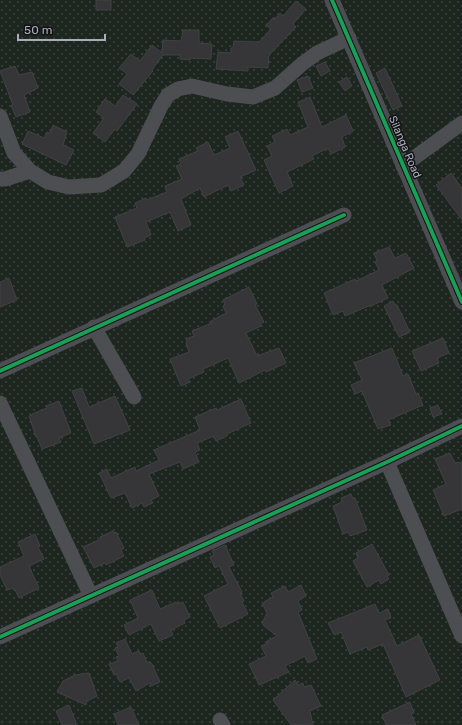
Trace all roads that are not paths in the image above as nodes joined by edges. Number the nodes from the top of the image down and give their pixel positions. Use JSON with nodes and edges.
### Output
{"nodes":[{"id":1,"x":332,"y":0,"type":"edge"},
{"id":2,"x":349,"y":38,"type":"junction"},
{"id":3,"x":0,"y":116,"type":"edge"},
{"id":4,"x":462,"y":123,"type":"edge"},
{"id":5,"x":403,"y":166,"type":"junction"},
{"id":6,"x":30,"y":172,"type":"junction"},
{"id":7,"x":0,"y":179,"type":"edge"},
{"id":8,"x":344,"y":215,"type":"dead end"},
{"id":9,"x":462,"y":302,"type":"edge"},
{"id":10,"x":94,"y":327,"type":"junction"},
{"id":11,"x":0,"y":371,"type":"edge"},
{"id":12,"x":134,"y":397,"type":"dead end"},
{"id":13,"x":0,"y":403,"type":"edge"},
{"id":14,"x":462,"y":426,"type":"edge"},
{"id":15,"x":387,"y":462,"type":"junction"},
{"id":16,"x":91,"y":596,"type":"junction"},
{"id":17,"x":462,"y":636,"type":"edge"},
{"id":18,"x":0,"y":637,"type":"edge"}],
"edges":[{"from":1,"to":2,"type":"street","name":"Silanga Road"},
{"from":2,"to":5,"type":"street","name":"Silanga Road"},
{"from":2,"to":6,"type":"street"},
{"from":3,"to":6,"type":"street"},
{"from":4,"to":5,"type":"street"},
{"from":5,"to":9,"type":"street","name":"Silanga Road"},
{"from":6,"to":7,"type":"street"},
{"from":8,"to":10,"type":"street"},
{"from":10,"to":11,"type":"street"},
{"from":10,"to":12,"type":"street"},
{"from":13,"to":16,"type":"street"},
{"from":14,"to":15,"type":"street"},
{"from":15,"to":16,"type":"street"},
{"from":15,"to":17,"type":"street"},
{"from":16,"to":18,"type":"street"}]}
